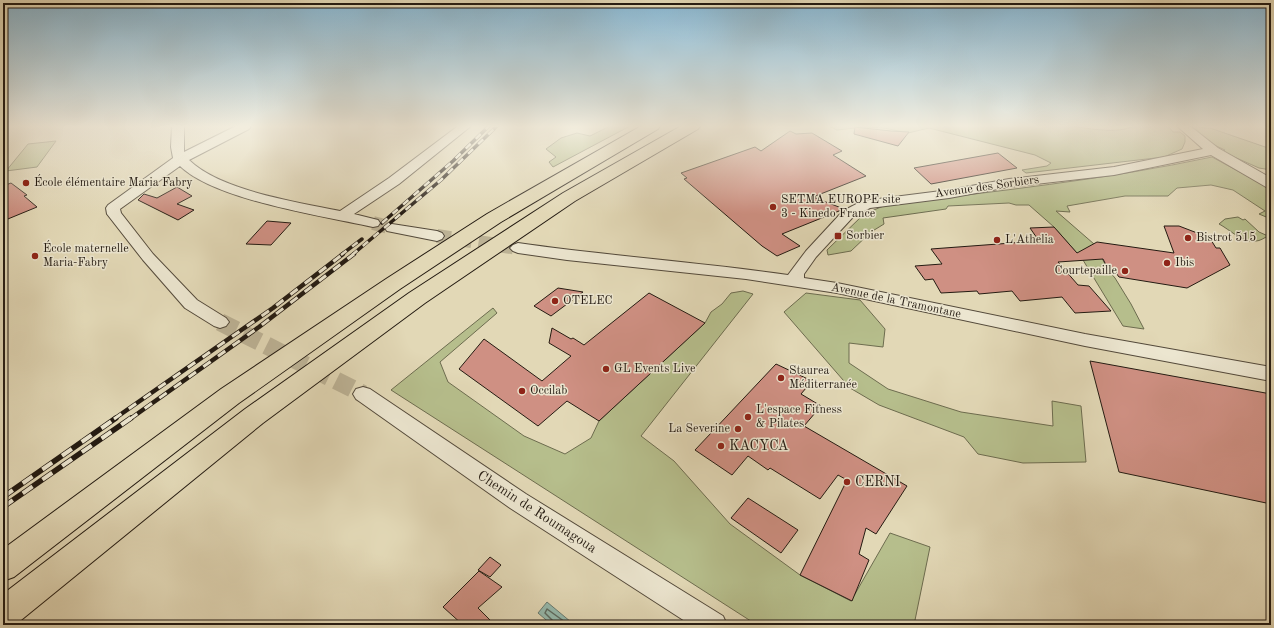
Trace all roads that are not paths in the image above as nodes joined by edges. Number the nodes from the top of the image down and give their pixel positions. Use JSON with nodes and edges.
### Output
{"nodes":[{"id":1,"x":179,"y":155,"type":"edge"},
{"id":2,"x":187,"y":155,"type":"edge"},
{"id":3,"x":427,"y":155,"type":"edge"},
{"id":4,"x":602,"y":155,"type":"edge"},
{"id":5,"x":641,"y":155,"type":"edge"},
{"id":6,"x":1192,"y":155,"type":"edge"},
{"id":7,"x":1221,"y":155,"type":"edge"},
{"id":8,"x":180,"y":159,"type":"junction"},
{"id":9,"x":1268,"y":180,"type":"edge"},
{"id":10,"x":344,"y":215,"type":"junction"},
{"id":11,"x":373,"y":222,"type":"tunnel mouth"},
{"id":12,"x":392,"y":228,"type":"tunnel mouth"},
{"id":13,"x":437,"y":236,"type":"tunnel mouth"},
{"id":14,"x":518,"y":248,"type":"tunnel mouth"},
{"id":15,"x":795,"y":282,"type":"junction"},
{"id":16,"x":220,"y":322,"type":"tunnel mouth"},
{"id":17,"x":1271,"y":374,"type":"edge"},
{"id":18,"x":363,"y":394,"type":"tunnel mouth"},
{"id":19,"x":3,"y":567,"type":"edge"},
{"id":20,"x":3,"y":614,"type":"edge"},
{"id":21,"x":714,"y":625,"type":"edge"}],
"edges":[{"from":1,"to":8,"type":"street"},
{"from":2,"to":8,"type":"street"},
{"from":3,"to":10,"type":"street"},
{"from":4,"to":19,"type":"highway"},
{"from":5,"to":20,"type":"highway"},
{"from":6,"to":15,"type":"street","name":"Avenue des Sorbiers"},
{"from":7,"to":9,"type":"street"},
{"from":8,"to":10,"type":"street"},
{"from":8,"to":16,"type":"street"},
{"from":10,"to":11,"type":"street"},
{"from":12,"to":13,"type":"street"},
{"from":14,"to":15,"type":"street","name":"Avenue de la Tramontane"},
{"from":15,"to":17,"type":"street","name":"Avenue de la Tramontane"},
{"from":18,"to":21,"type":"street","name":"Chemin de Roumagoua"}]}
